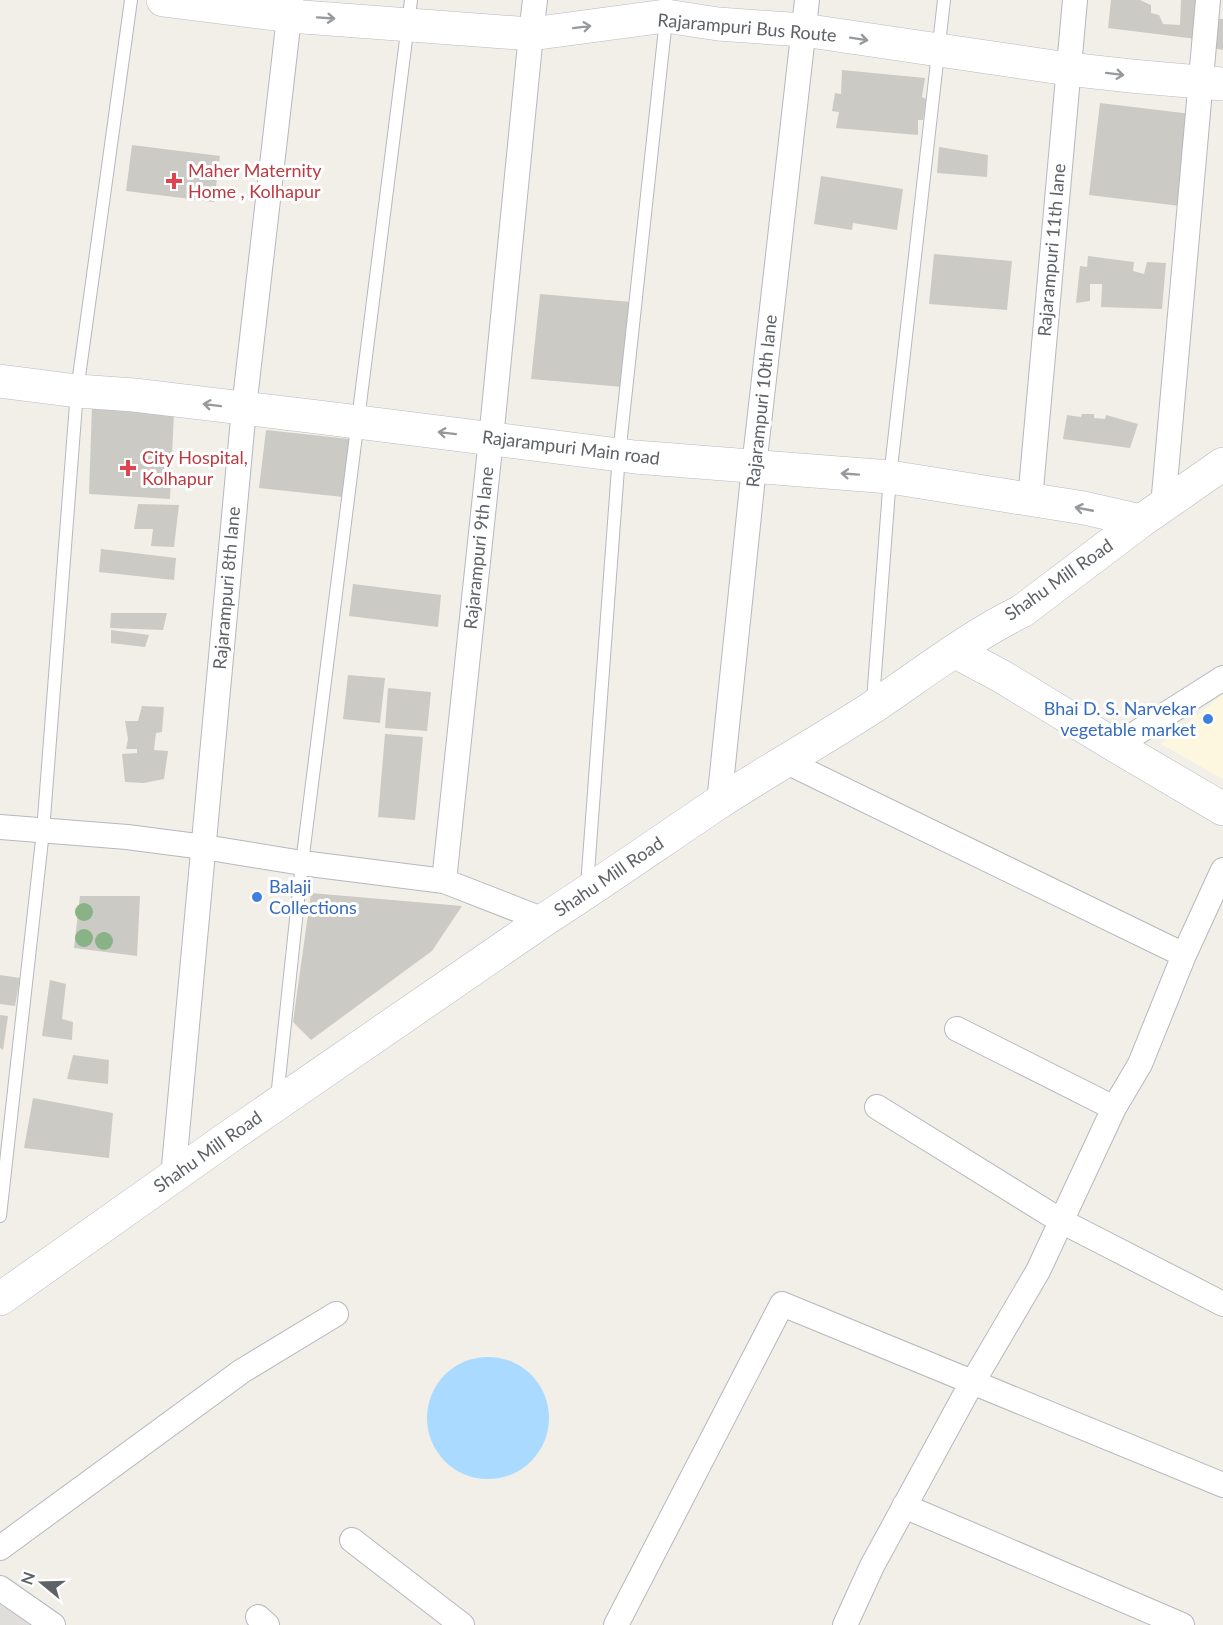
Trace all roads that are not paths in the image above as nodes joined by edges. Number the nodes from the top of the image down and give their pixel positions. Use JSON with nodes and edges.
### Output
{"nodes":[{"id":1,"x":131,"y":0,"type":"edge"},
{"id":2,"x":163,"y":0,"type":"edge"},
{"id":3,"x":535,"y":0,"type":"edge"},
{"id":4,"x":944,"y":0,"type":"edge"},
{"id":5,"x":1075,"y":0,"type":"edge"},
{"id":6,"x":1209,"y":0,"type":"edge"},
{"id":7,"x":291,"y":8,"type":"edge"},
{"id":8,"x":667,"y":8,"type":"edge"},
{"id":9,"x":410,"y":12,"type":"edge"},
{"id":10,"x":805,"y":15,"type":"edge"},
{"id":11,"x":531,"y":34,"type":"junction"},
{"id":12,"x":939,"y":51,"type":"junction"},
{"id":13,"x":1068,"y":69,"type":"junction"},
{"id":14,"x":1212,"y":83,"type":"edge"},
{"id":15,"x":0,"y":381,"type":"edge"},
{"id":16,"x":77,"y":391,"type":"junction"},
{"id":17,"x":244,"y":408,"type":"junction"},
{"id":18,"x":358,"y":423,"type":"junction"},
{"id":19,"x":491,"y":439,"type":"junction"},
{"id":20,"x":619,"y":455,"type":"junction"},
{"id":21,"x":1223,"y":464,"type":"edge"},
{"id":22,"x":754,"y":467,"type":"junction"},
{"id":23,"x":890,"y":477,"type":"junction"},
{"id":24,"x":1030,"y":500,"type":"junction"},
{"id":25,"x":1152,"y":514,"type":"junction"},
{"id":26,"x":954,"y":651,"type":"junction"},
{"id":27,"x":1223,"y":678,"type":"edge"},
{"id":28,"x":873,"y":706,"type":"junction"},
{"id":29,"x":1116,"y":746,"type":"junction"},
{"id":30,"x":785,"y":761,"type":"junction"},
{"id":31,"x":718,"y":803,"type":"junction"},
{"id":32,"x":1223,"y":809,"type":"edge"},
{"id":33,"x":0,"y":827,"type":"edge"},
{"id":34,"x":43,"y":831,"type":"junction"},
{"id":35,"x":204,"y":847,"type":"junction"},
{"id":36,"x":302,"y":862,"type":"junction"},
{"id":37,"x":1223,"y":870,"type":"edge"},
{"id":38,"x":444,"y":881,"type":"junction"},
{"id":39,"x":586,"y":893,"type":"junction"},
{"id":40,"x":544,"y":920,"type":"junction"},
{"id":41,"x":1184,"y":956,"type":"junction"},
{"id":42,"x":957,"y":1029,"type":"dead end"},
{"id":43,"x":277,"y":1104,"type":"junction"},
{"id":44,"x":877,"y":1107,"type":"dead end"},
{"id":45,"x":1114,"y":1108,"type":"junction"},
{"id":46,"x":173,"y":1177,"type":"junction"},
{"id":47,"x":0,"y":1216,"type":"edge"},
{"id":48,"x":1061,"y":1221,"type":"junction"},
{"id":49,"x":0,"y":1299,"type":"edge"},
{"id":50,"x":1223,"y":1304,"type":"edge"},
{"id":51,"x":336,"y":1314,"type":"dead end"},
{"id":52,"x":972,"y":1382,"type":"junction"},
{"id":53,"x":1223,"y":1485,"type":"edge"},
{"id":54,"x":904,"y":1506,"type":"junction"},
{"id":55,"x":352,"y":1540,"type":"dead end"},
{"id":56,"x":0,"y":1548,"type":"edge"},
{"id":57,"x":0,"y":1588,"type":"edge"},
{"id":58,"x":53,"y":1625,"type":"edge"},
{"id":59,"x":462,"y":1625,"type":"edge"},
{"id":60,"x":616,"y":1625,"type":"edge"},
{"id":61,"x":844,"y":1625,"type":"edge"},
{"id":62,"x":1182,"y":1625,"type":"edge"}],
"edges":[{"from":1,"to":16,"type":"lane"},
{"from":2,"to":7,"type":"street","name":"Rajarampuri Bus Route"},
{"from":3,"to":11,"type":"street","name":"Rajarampuri 9th lane"},
{"from":4,"to":12,"type":"lane"},
{"from":5,"to":13,"type":"street","name":"Rajarampuri 11th lane"},
{"from":6,"to":14,"type":"street"},
{"from":7,"to":9,"type":"street","name":"Rajarampuri Bus Route","one_way":true},
{"from":7,"to":17,"type":"street","name":"Rajarampuri 8th lane"},
{"from":8,"to":10,"type":"street","name":"Rajarampuri Bus Route"},
{"from":11,"to":8,"type":"street","name":"Rajarampuri Bus Route","one_way":true},
{"from":8,"to":20,"type":"lane"},
{"from":9,"to":11,"type":"street","name":"Rajarampuri Bus Route"},
{"from":9,"to":18,"type":"lane"},
{"from":10,"to":12,"type":"street","name":"Rajarampuri Bus Route","one_way":true},
{"from":10,"to":22,"type":"street","name":"Rajarampuri 10th lane"},
{"from":11,"to":19,"type":"street","name":"Rajarampuri 9th lane"},
{"from":12,"to":13,"type":"street","name":"Rajarampuri Bus Route"},
{"from":12,"to":23,"type":"lane"},
{"from":13,"to":14,"type":"street","name":"Rajarampuri Bus Route","one_way":true},
{"from":13,"to":24,"type":"street","name":"Rajarampuri 11th lane"},
{"from":14,"to":25,"type":"street"},
{"from":15,"to":16,"type":"street","name":"Rajarampuri Main road"},
{"from":17,"to":16,"type":"street","name":"Rajarampuri Main road","one_way":true},
{"from":16,"to":34,"type":"lane"},
{"from":17,"to":18,"type":"street","name":"Rajarampuri Main road"},
{"from":17,"to":35,"type":"street","name":"Rajarampuri 8th lane"},
{"from":19,"to":18,"type":"street","name":"Rajarampuri Main road","one_way":true},
{"from":18,"to":36,"type":"lane"},
{"from":19,"to":20,"type":"street","name":"Rajarampuri Main road"},
{"from":19,"to":38,"type":"street","name":"Rajarampuri 9th lane"},
{"from":20,"to":22,"type":"street","name":"Rajarampuri Main road"},
{"from":20,"to":39,"type":"lane"},
{"from":21,"to":25,"type":"street","name":"Shahu Mill Road"},
{"from":23,"to":22,"type":"street","name":"Rajarampuri Main road","one_way":true},
{"from":22,"to":31,"type":"street","name":"Rajarampuri 10th lane"},
{"from":23,"to":24,"type":"street","name":"Rajarampuri Main road"},
{"from":23,"to":28,"type":"lane"},
{"from":25,"to":24,"type":"street","name":"Rajarampuri Main road","one_way":true},
{"from":25,"to":26,"type":"street","name":"Shahu Mill Road"},
{"from":26,"to":28,"type":"street","name":"Shahu Mill Road"},
{"from":26,"to":29,"type":"street"},
{"from":27,"to":29,"type":"street"},
{"from":28,"to":30,"type":"street","name":"Shahu Mill Road"},
{"from":29,"to":32,"type":"street"},
{"from":30,"to":31,"type":"street","name":"Shahu Mill Road"},
{"from":30,"to":41,"type":"street"},
{"from":31,"to":39,"type":"street","name":"Shahu Mill Road"},
{"from":33,"to":34,"type":"street"},
{"from":34,"to":35,"type":"street"},
{"from":34,"to":47,"type":"lane"},
{"from":35,"to":36,"type":"street"},
{"from":35,"to":46,"type":"street","name":"Rajarampuri 8th lane"},
{"from":36,"to":38,"type":"street"},
{"from":36,"to":43,"type":"lane"},
{"from":37,"to":41,"type":"street"},
{"from":38,"to":40,"type":"street"},
{"from":39,"to":40,"type":"street","name":"Shahu Mill Road"},
{"from":40,"to":43,"type":"street","name":"Shahu Mill Road"},
{"from":41,"to":45,"type":"street"},
{"from":42,"to":45,"type":"street"},
{"from":43,"to":46,"type":"street","name":"Shahu Mill Road"},
{"from":44,"to":48,"type":"street"},
{"from":45,"to":48,"type":"street"},
{"from":46,"to":49,"type":"street","name":"Shahu Mill Road"},
{"from":48,"to":50,"type":"street"},
{"from":48,"to":52,"type":"street"},
{"from":51,"to":56,"type":"street"},
{"from":52,"to":53,"type":"street"},
{"from":52,"to":54,"type":"street"},
{"from":52,"to":60,"type":"street"},
{"from":54,"to":61,"type":"street"},
{"from":54,"to":62,"type":"street"},
{"from":55,"to":59,"type":"street"},
{"from":57,"to":58,"type":"street"}]}
